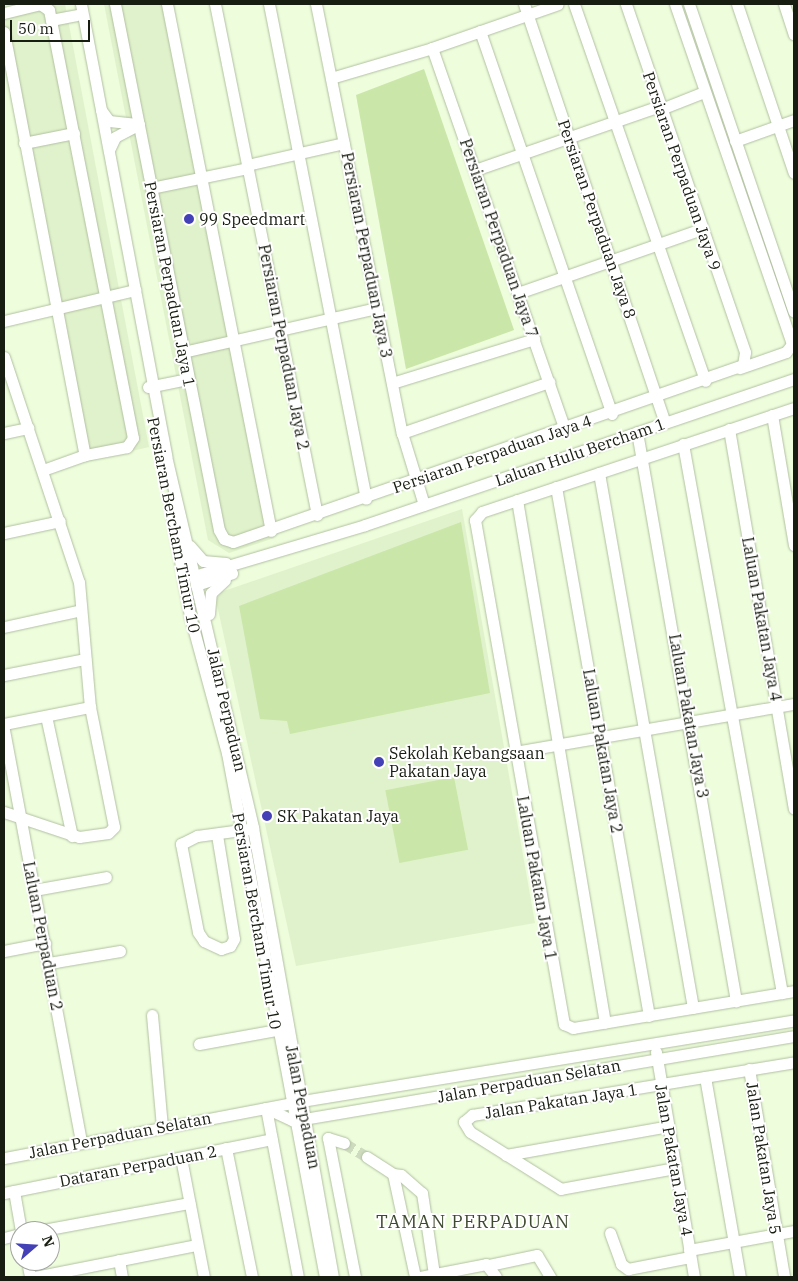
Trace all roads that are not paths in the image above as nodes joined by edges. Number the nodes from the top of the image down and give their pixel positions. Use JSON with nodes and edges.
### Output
{"nodes":[{"id":1,"x":167,"y":4,"type":"edge"},
{"id":2,"x":215,"y":4,"type":"edge"},
{"id":3,"x":270,"y":4,"type":"edge"},
{"id":4,"x":316,"y":4,"type":"edge"},
{"id":5,"x":558,"y":4,"type":"edge"},
{"id":6,"x":574,"y":4,"type":"edge"},
{"id":7,"x":626,"y":4,"type":"edge"},
{"id":8,"x":675,"y":4,"type":"edge"},
{"id":9,"x":689,"y":4,"type":"edge"},
{"id":10,"x":737,"y":4,"type":"edge"},
{"id":11,"x":784,"y":4,"type":"edge"},
{"id":12,"x":115,"y":5,"type":"edge"},
{"id":13,"x":78,"y":7,"type":"edge"},
{"id":14,"x":526,"y":9,"type":"edge"},
{"id":15,"x":4,"y":13,"type":"edge"},
{"id":16,"x":51,"y":20,"type":"junction"},
{"id":17,"x":480,"y":31,"type":"junction"},
{"id":18,"x":4,"y":32,"type":"edge"},
{"id":19,"x":794,"y":34,"type":"edge"},
{"id":20,"x":432,"y":48,"type":"junction"},
{"id":21,"x":331,"y":78,"type":"junction"},
{"id":22,"x":704,"y":92,"type":"junction"},
{"id":23,"x":660,"y":107,"type":"junction"},
{"id":24,"x":101,"y":110,"type":"junction"},
{"id":25,"x":794,"y":120,"type":"edge"},
{"id":26,"x":615,"y":122,"type":"junction"},
{"id":27,"x":139,"y":124,"type":"junction"},
{"id":28,"x":778,"y":126,"type":"junction"},
{"id":29,"x":74,"y":133,"type":"junction"},
{"id":30,"x":569,"y":138,"type":"junction"},
{"id":31,"x":735,"y":141,"type":"junction"},
{"id":32,"x":24,"y":143,"type":"junction"},
{"id":33,"x":344,"y":143,"type":"junction"},
{"id":34,"x":109,"y":150,"type":"junction"},
{"id":35,"x":299,"y":153,"type":"junction"},
{"id":36,"x":523,"y":154,"type":"junction"},
{"id":37,"x":248,"y":167,"type":"junction"},
{"id":38,"x":475,"y":170,"type":"junction"},
{"id":39,"x":794,"y":173,"type":"edge"},
{"id":40,"x":202,"y":178,"type":"junction"},
{"id":41,"x":151,"y":188,"type":"junction"},
{"id":42,"x":702,"y":230,"type":"junction"},
{"id":43,"x":658,"y":244,"type":"junction"},
{"id":44,"x":612,"y":260,"type":"junction"},
{"id":45,"x":565,"y":276,"type":"junction"},
{"id":46,"x":132,"y":291,"type":"junction"},
{"id":47,"x":518,"y":293,"type":"junction"},
{"id":48,"x":105,"y":296,"type":"junction"},
{"id":49,"x":58,"y":306,"type":"junction"},
{"id":50,"x":377,"y":308,"type":"junction"},
{"id":51,"x":794,"y":312,"type":"edge"},
{"id":52,"x":329,"y":318,"type":"junction"},
{"id":53,"x":4,"y":321,"type":"edge"},
{"id":54,"x":280,"y":330,"type":"junction"},
{"id":55,"x":534,"y":339,"type":"junction"},
{"id":56,"x":234,"y":342,"type":"junction"},
{"id":57,"x":183,"y":352,"type":"junction"},
{"id":58,"x":4,"y":357,"type":"edge"},
{"id":59,"x":740,"y":368,"type":"junction"},
{"id":60,"x":188,"y":379,"type":"junction"},
{"id":61,"x":794,"y":379,"type":"edge"},
{"id":62,"x":705,"y":381,"type":"junction"},
{"id":63,"x":549,"y":382,"type":"junction"},
{"id":64,"x":392,"y":383,"type":"junction"},
{"id":65,"x":151,"y":386,"type":"junction"},
{"id":66,"x":657,"y":398,"type":"junction"},
{"id":67,"x":794,"y":408,"type":"edge"},
{"id":68,"x":612,"y":414,"type":"junction"},
{"id":69,"x":772,"y":415,"type":"junction"},
{"id":70,"x":665,"y":423,"type":"junction"},
{"id":71,"x":28,"y":428,"type":"junction"},
{"id":72,"x":564,"y":428,"type":"junction"},
{"id":73,"x":729,"y":429,"type":"junction"},
{"id":74,"x":637,"y":432,"type":"junction"},
{"id":75,"x":4,"y":433,"type":"edge"},
{"id":76,"x":402,"y":433,"type":"junction"},
{"id":77,"x":683,"y":444,"type":"junction"},
{"id":78,"x":85,"y":455,"type":"junction"},
{"id":79,"x":644,"y":457,"type":"junction"},
{"id":80,"x":43,"y":470,"type":"junction"},
{"id":81,"x":599,"y":472,"type":"junction"},
{"id":82,"x":416,"y":478,"type":"junction"},
{"id":83,"x":556,"y":487,"type":"junction"},
{"id":84,"x":366,"y":499,"type":"junction"},
{"id":85,"x":517,"y":500,"type":"junction"},
{"id":86,"x":176,"y":501,"type":"junction"},
{"id":87,"x":424,"y":505,"type":"junction"},
{"id":88,"x":318,"y":515,"type":"junction"},
{"id":89,"x":60,"y":521,"type":"junction"},
{"id":90,"x":271,"y":531,"type":"junction"},
{"id":91,"x":4,"y":533,"type":"edge"},
{"id":92,"x":244,"y":539,"type":"joint"},
{"id":93,"x":177,"y":542,"type":"junction"},
{"id":94,"x":794,"y":545,"type":"edge"},
{"id":95,"x":248,"y":564,"type":"junction"},
{"id":96,"x":193,"y":581,"type":"junction"},
{"id":97,"x":81,"y":610,"type":"junction"},
{"id":98,"x":4,"y":627,"type":"edge"},
{"id":99,"x":85,"y":659,"type":"junction"},
{"id":100,"x":217,"y":666,"type":"junction"},
{"id":101,"x":4,"y":675,"type":"edge"},
{"id":102,"x":209,"y":677,"type":"junction"},
{"id":103,"x":794,"y":704,"type":"edge"},
{"id":104,"x":90,"y":707,"type":"junction"},
{"id":105,"x":777,"y":707,"type":"junction"},
{"id":106,"x":732,"y":714,"type":"junction"},
{"id":107,"x":46,"y":716,"type":"junction"},
{"id":108,"x":690,"y":722,"type":"junction"},
{"id":109,"x":4,"y":724,"type":"edge"},
{"id":110,"x":645,"y":729,"type":"junction"},
{"id":111,"x":4,"y":730,"type":"edge"},
{"id":112,"x":600,"y":737,"type":"junction"},
{"id":113,"x":558,"y":744,"type":"junction"},
{"id":114,"x":515,"y":752,"type":"junction"},
{"id":115,"x":794,"y":808,"type":"edge"},
{"id":116,"x":4,"y":812,"type":"edge"},
{"id":117,"x":21,"y":821,"type":"junction"},
{"id":118,"x":247,"y":829,"type":"junction"},
{"id":119,"x":217,"y":835,"type":"junction"},
{"id":120,"x":72,"y":836,"type":"junction"},
{"id":121,"x":106,"y":877,"type":"dead end"},
{"id":122,"x":34,"y":890,"type":"junction"},
{"id":123,"x":271,"y":938,"type":"junction"},
{"id":124,"x":45,"y":943,"type":"junction"},
{"id":125,"x":4,"y":951,"type":"edge"},
{"id":126,"x":120,"y":951,"type":"dead end"},
{"id":127,"x":49,"y":963,"type":"junction"},
{"id":128,"x":264,"y":964,"type":"junction"},
{"id":129,"x":794,"y":991,"type":"edge"},
{"id":130,"x":782,"y":993,"type":"junction"},
{"id":131,"x":736,"y":1001,"type":"junction"},
{"id":132,"x":693,"y":1008,"type":"junction"},
{"id":133,"x":152,"y":1015,"type":"dead end"},
{"id":134,"x":649,"y":1016,"type":"junction"},
{"id":135,"x":794,"y":1020,"type":"edge"},
{"id":136,"x":605,"y":1023,"type":"junction"},
{"id":137,"x":276,"y":1030,"type":"junction"},
{"id":138,"x":794,"y":1036,"type":"edge"},
{"id":139,"x":654,"y":1043,"type":"junction"},
{"id":140,"x":199,"y":1044,"type":"dead end"},
{"id":141,"x":657,"y":1059,"type":"junction"},
{"id":142,"x":794,"y":1063,"type":"edge"},
{"id":143,"x":749,"y":1069,"type":"junction"},
{"id":144,"x":706,"y":1077,"type":"junction"},
{"id":145,"x":661,"y":1084,"type":"junction"},
{"id":146,"x":302,"y":1101,"type":"junction"},
{"id":147,"x":290,"y":1103,"type":"junction"},
{"id":148,"x":266,"y":1108,"type":"junction"},
{"id":149,"x":298,"y":1119,"type":"junction"},
{"id":150,"x":162,"y":1126,"type":"junction"},
{"id":151,"x":668,"y":1126,"type":"junction"},
{"id":152,"x":272,"y":1139,"type":"junction"},
{"id":153,"x":81,"y":1143,"type":"junction"},
{"id":154,"x":344,"y":1143,"type":"tunnel mouth"},
{"id":155,"x":226,"y":1148,"type":"junction"},
{"id":156,"x":506,"y":1155,"type":"junction"},
{"id":157,"x":367,"y":1157,"type":"tunnel mouth"},
{"id":158,"x":4,"y":1158,"type":"edge"},
{"id":159,"x":181,"y":1158,"type":"junction"},
{"id":160,"x":675,"y":1168,"type":"junction"},
{"id":161,"x":393,"y":1174,"type":"junction"},
{"id":162,"x":9,"y":1192,"type":"edge"},
{"id":163,"x":189,"y":1203,"type":"junction"},
{"id":164,"x":17,"y":1221,"type":"edge"},
{"id":165,"x":60,"y":1227,"type":"edge"},
{"id":166,"x":794,"y":1231,"type":"edge"},
{"id":167,"x":610,"y":1233,"type":"dead end"},
{"id":168,"x":777,"y":1234,"type":"junction"},
{"id":169,"x":734,"y":1242,"type":"junction"},
{"id":170,"x":197,"y":1245,"type":"junction"},
{"id":171,"x":689,"y":1254,"type":"junction"},
{"id":172,"x":119,"y":1260,"type":"junction"},
{"id":173,"x":493,"y":1272,"type":"edge"},
{"id":174,"x":434,"y":1274,"type":"junction"},
{"id":175,"x":457,"y":1274,"type":"edge"},
{"id":176,"x":37,"y":1277,"type":"edge"},
{"id":177,"x":122,"y":1277,"type":"edge"},
{"id":178,"x":204,"y":1277,"type":"edge"},
{"id":179,"x":252,"y":1277,"type":"edge"},
{"id":180,"x":298,"y":1277,"type":"edge"},
{"id":181,"x":325,"y":1277,"type":"edge"},
{"id":182,"x":332,"y":1277,"type":"edge"},
{"id":183,"x":355,"y":1277,"type":"edge"},
{"id":184,"x":415,"y":1277,"type":"edge"},
{"id":185,"x":420,"y":1277,"type":"edge"},
{"id":186,"x":550,"y":1277,"type":"edge"},
{"id":187,"x":694,"y":1277,"type":"edge"},
{"id":188,"x":740,"y":1277,"type":"edge"},
{"id":189,"x":784,"y":1277,"type":"edge"}],
"edges":[{"from":1,"to":40,"type":"street"},
{"from":2,"to":37,"type":"street","name":"Persiaran Perpaduan Jaya 2"},
{"from":3,"to":35,"type":"street"},
{"from":4,"to":21,"type":"street","name":"Persiaran Perpaduan Jaya 3"},
{"from":5,"to":14,"type":"street"},
{"from":6,"to":26,"type":"street"},
{"from":7,"to":23,"type":"street","name":"Persiaran Perpaduan Jaya 9"},
{"from":8,"to":22,"type":"street"},
{"from":9,"to":31,"type":"street"},
{"from":10,"to":28,"type":"street"},
{"from":11,"to":19,"type":"street"},
{"from":12,"to":27,"type":"street","name":"Persiaran Perpaduan Jaya 1"},
{"from":13,"to":16,"type":"street"},
{"from":13,"to":24,"type":"street","name":"Persiaran Bercham Timur 10"},
{"from":13,"to":46,"type":"street","name":"Persiaran Bercham Timur 10"},
{"from":14,"to":17,"type":"street"},
{"from":14,"to":30,"type":"street","name":"Persiaran Perpaduan Jaya 8"},
{"from":15,"to":16,"type":"street"},
{"from":16,"to":29,"type":"street"},
{"from":17,"to":20,"type":"street"},
{"from":17,"to":36,"type":"street"},
{"from":18,"to":32,"type":"street"},
{"from":20,"to":21,"type":"street"},
{"from":20,"to":38,"type":"street","name":"Persiaran Perpaduan Jaya 7"},
{"from":21,"to":33,"type":"street","name":"Persiaran Perpaduan Jaya 3"},
{"from":22,"to":23,"type":"street"},
{"from":22,"to":59,"type":"street","name":"Persiaran Perpaduan Jaya 4"},
{"from":23,"to":26,"type":"street"},
{"from":23,"to":42,"type":"street","name":"Persiaran Perpaduan Jaya 9"},
{"from":24,"to":27,"type":"street"},
{"from":24,"to":34,"type":"street","name":"Persiaran Bercham Timur 10"},
{"from":25,"to":28,"type":"street"},
{"from":26,"to":30,"type":"street"},
{"from":26,"to":43,"type":"street"},
{"from":27,"to":34,"type":"street"},
{"from":27,"to":41,"type":"street","name":"Persiaran Perpaduan Jaya 1"},
{"from":28,"to":31,"type":"street"},
{"from":28,"to":39,"type":"street"},
{"from":29,"to":32,"type":"street"},
{"from":29,"to":48,"type":"street"},
{"from":30,"to":36,"type":"street"},
{"from":30,"to":44,"type":"street","name":"Persiaran Perpaduan Jaya 8"},
{"from":31,"to":51,"type":"street"},
{"from":32,"to":49,"type":"street"},
{"from":33,"to":35,"type":"street"},
{"from":33,"to":50,"type":"street","name":"Persiaran Perpaduan Jaya 3"},
{"from":34,"to":46,"type":"street","name":"Persiaran Bercham Timur 10"},
{"from":35,"to":37,"type":"street"},
{"from":35,"to":52,"type":"street"},
{"from":36,"to":38,"type":"street"},
{"from":36,"to":45,"type":"street"},
{"from":37,"to":40,"type":"street"},
{"from":37,"to":54,"type":"street","name":"Persiaran Perpaduan Jaya 2"},
{"from":38,"to":47,"type":"street","name":"Persiaran Perpaduan Jaya 7"},
{"from":40,"to":41,"type":"street"},
{"from":40,"to":56,"type":"street"},
{"from":41,"to":57,"type":"street","name":"Persiaran Perpaduan Jaya 1"},
{"from":42,"to":43,"type":"street"},
{"from":42,"to":59,"type":"street","name":"Persiaran Perpaduan Jaya 9"},
{"from":43,"to":44,"type":"street"},
{"from":43,"to":62,"type":"street"},
{"from":44,"to":45,"type":"street"},
{"from":44,"to":66,"type":"street","name":"Persiaran Perpaduan Jaya 8"},
{"from":45,"to":47,"type":"street"},
{"from":45,"to":68,"type":"street"},
{"from":46,"to":48,"type":"street"},
{"from":46,"to":65,"type":"street","name":"Persiaran Bercham Timur 10"},
{"from":47,"to":55,"type":"street","name":"Persiaran Perpaduan Jaya 7"},
{"from":48,"to":49,"type":"street"},
{"from":48,"to":78,"type":"street"},
{"from":49,"to":53,"type":"street"},
{"from":49,"to":78,"type":"street"},
{"from":50,"to":52,"type":"street"},
{"from":50,"to":64,"type":"street","name":"Persiaran Perpaduan Jaya 3"},
{"from":52,"to":54,"type":"street"},
{"from":52,"to":84,"type":"street"},
{"from":54,"to":56,"type":"street"},
{"from":54,"to":88,"type":"street","name":"Persiaran Perpaduan Jaya 2"},
{"from":55,"to":63,"type":"street","name":"Persiaran Perpaduan Jaya 7"},
{"from":55,"to":64,"type":"street"},
{"from":56,"to":57,"type":"street"},
{"from":56,"to":90,"type":"street"},
{"from":57,"to":60,"type":"street","name":"Persiaran Perpaduan Jaya 1"},
{"from":58,"to":71,"type":"street"},
{"from":59,"to":62,"type":"street","name":"Persiaran Perpaduan Jaya 4"},
{"from":60,"to":65,"type":"street"},
{"from":60,"to":92,"type":"street","name":"Persiaran Perpaduan Jaya 1"},
{"from":61,"to":70,"type":"street","name":"Laluan Hulu Bercham 1"},
{"from":62,"to":66,"type":"street","name":"Persiaran Perpaduan Jaya 4"},
{"from":63,"to":72,"type":"street","name":"Persiaran Perpaduan Jaya 7"},
{"from":63,"to":76,"type":"street"},
{"from":64,"to":76,"type":"street","name":"Persiaran Perpaduan Jaya 3"},
{"from":65,"to":86,"type":"street","name":"Persiaran Bercham Timur 10"},
{"from":65,"to":93,"type":"street","name":"Persiaran Bercham Timur 10"},
{"from":66,"to":68,"type":"street","name":"Persiaran Perpaduan Jaya 4"},
{"from":66,"to":70,"type":"street","name":"Persiaran Perpaduan Jaya 8"},
{"from":67,"to":69,"type":"street"},
{"from":68,"to":72,"type":"street","name":"Persiaran Perpaduan Jaya 4"},
{"from":69,"to":73,"type":"street"},
{"from":69,"to":94,"type":"street"},
{"from":70,"to":74,"type":"street","name":"Laluan Hulu Bercham 1"},
{"from":71,"to":75,"type":"street"},
{"from":71,"to":80,"type":"street"},
{"from":72,"to":82,"type":"street","name":"Persiaran Perpaduan Jaya 4"},
{"from":73,"to":77,"type":"street"},
{"from":73,"to":105,"type":"street","name":"Laluan Pakatan Jaya 4"},
{"from":74,"to":79,"type":"street","name":"Laluan Pakatan Jaya 3"},
{"from":74,"to":87,"type":"street","name":"Laluan Hulu Bercham 1"},
{"from":76,"to":82,"type":"street","name":"Persiaran Perpaduan Jaya 3"},
{"from":77,"to":79,"type":"street"},
{"from":77,"to":106,"type":"street"},
{"from":78,"to":80,"type":"street"},
{"from":79,"to":81,"type":"street"},
{"from":79,"to":108,"type":"street","name":"Laluan Pakatan Jaya 3"},
{"from":80,"to":89,"type":"street"},
{"from":81,"to":83,"type":"street"},
{"from":81,"to":110,"type":"street"},
{"from":82,"to":84,"type":"street","name":"Persiaran Perpaduan Jaya 4"},
{"from":82,"to":87,"type":"street","name":"Persiaran Perpaduan Jaya 3"},
{"from":83,"to":85,"type":"street"},
{"from":83,"to":112,"type":"street","name":"Laluan Pakatan Jaya 2"},
{"from":84,"to":88,"type":"street","name":"Persiaran Perpaduan Jaya 4"},
{"from":85,"to":113,"type":"street"},
{"from":85,"to":114,"type":"street","name":"Laluan Pakatan Jaya 1"},
{"from":86,"to":95,"type":"street"},
{"from":86,"to":96,"type":"street","name":"Persiaran Bercham Timur 10"},
{"from":87,"to":95,"type":"street","name":"Laluan Hulu Bercham 1"},
{"from":88,"to":90,"type":"street","name":"Persiaran Perpaduan Jaya 4"},
{"from":89,"to":91,"type":"street"},
{"from":89,"to":97,"type":"street"},
{"from":90,"to":92,"type":"street","name":"Persiaran Perpaduan Jaya 4"},
{"from":93,"to":96,"type":"street"},
{"from":93,"to":102,"type":"street","name":"Persiaran Bercham Timur 10"},
{"from":95,"to":96,"type":"street","name":"Laluan Hulu Bercham 1"},
{"from":95,"to":100,"type":"street"},
{"from":96,"to":100,"type":"street","name":"Jalan Perpaduan"},
{"from":96,"to":102,"type":"street"},
{"from":97,"to":98,"type":"street"},
{"from":97,"to":99,"type":"street"},
{"from":99,"to":101,"type":"street"},
{"from":99,"to":104,"type":"street"},
{"from":100,"to":118,"type":"street","name":"Jalan Perpaduan"},
{"from":102,"to":118,"type":"street","name":"Persiaran Bercham Timur 10"},
{"from":103,"to":105,"type":"street"},
{"from":104,"to":107,"type":"street"},
{"from":104,"to":120,"type":"street"},
{"from":105,"to":106,"type":"street"},
{"from":105,"to":115,"type":"street","name":"Laluan Pakatan Jaya 4"},
{"from":106,"to":108,"type":"street"},
{"from":106,"to":130,"type":"street"},
{"from":107,"to":109,"type":"street"},
{"from":107,"to":120,"type":"street"},
{"from":108,"to":110,"type":"street"},
{"from":108,"to":131,"type":"street","name":"Laluan Pakatan Jaya 3"},
{"from":110,"to":112,"type":"street"},
{"from":110,"to":132,"type":"street"},
{"from":111,"to":117,"type":"street","name":"Laluan Perpaduan 2"},
{"from":112,"to":113,"type":"street"},
{"from":112,"to":134,"type":"street","name":"Laluan Pakatan Jaya 2"},
{"from":113,"to":114,"type":"street"},
{"from":113,"to":136,"type":"street"},
{"from":114,"to":136,"type":"street","name":"Laluan Pakatan Jaya 1"},
{"from":116,"to":117,"type":"street"},
{"from":117,"to":120,"type":"street"},
{"from":117,"to":122,"type":"street","name":"Laluan Perpaduan 2"},
{"from":118,"to":119,"type":"street"},
{"from":118,"to":123,"type":"street","name":"Jalan Perpaduan"},
{"from":118,"to":128,"type":"street","name":"Persiaran Bercham Timur 10"},
{"from":119,"to":119,"type":"street"},
{"from":121,"to":122,"type":"street"},
{"from":122,"to":124,"type":"street","name":"Laluan Perpaduan 2"},
{"from":123,"to":128,"type":"street"},
{"from":123,"to":146,"type":"street","name":"Jalan Perpaduan"},
{"from":124,"to":125,"type":"street"},
{"from":124,"to":127,"type":"street","name":"Laluan Perpaduan 2"},
{"from":126,"to":127,"type":"street"},
{"from":127,"to":153,"type":"street","name":"Laluan Perpaduan 2"},
{"from":128,"to":137,"type":"street","name":"Persiaran Bercham Timur 10"},
{"from":129,"to":130,"type":"street"},
{"from":130,"to":131,"type":"street"},
{"from":131,"to":132,"type":"street"},
{"from":132,"to":134,"type":"street"},
{"from":133,"to":150,"type":"street"},
{"from":134,"to":136,"type":"street"},
{"from":135,"to":139,"type":"street","name":"Jalan Perpaduan Selatan"},
{"from":137,"to":140,"type":"street"},
{"from":137,"to":147,"type":"street","name":"Persiaran Bercham Timur 10"},
{"from":138,"to":141,"type":"street","name":"Jalan Perpaduan Selatan"},
{"from":139,"to":141,"type":"street","name":"Jalan Pakatan Jaya 4"},
{"from":139,"to":146,"type":"street","name":"Jalan Perpaduan Selatan"},
{"from":141,"to":145,"type":"street","name":"Jalan Pakatan Jaya 4"},
{"from":141,"to":149,"type":"street","name":"Jalan Perpaduan Selatan"},
{"from":142,"to":143,"type":"street","name":"Jalan Pakatan Jaya 1"},
{"from":143,"to":144,"type":"street","name":"Jalan Pakatan Jaya 1"},
{"from":143,"to":168,"type":"street","name":"Jalan Pakatan Jaya 5"},
{"from":144,"to":145,"type":"street","name":"Jalan Pakatan Jaya 1"},
{"from":144,"to":169,"type":"street"},
{"from":145,"to":151,"type":"street","name":"Jalan Pakatan Jaya 4"},
{"from":145,"to":156,"type":"street","name":"Jalan Pakatan Jaya 1"},
{"from":146,"to":147,"type":"street","name":"Jalan Perpaduan Selatan"},
{"from":146,"to":149,"type":"street","name":"Jalan Perpaduan"},
{"from":147,"to":148,"type":"street","name":"Jalan Perpaduan Selatan"},
{"from":147,"to":149,"type":"street","name":"Jalan Perpaduan"},
{"from":148,"to":149,"type":"street"},
{"from":148,"to":150,"type":"street","name":"Jalan Perpaduan Selatan"},
{"from":148,"to":152,"type":"street"},
{"from":149,"to":181,"type":"street","name":"Jalan Perpaduan"},
{"from":149,"to":182,"type":"street","name":"Jalan Perpaduan"},
{"from":150,"to":153,"type":"street","name":"Jalan Perpaduan Selatan"},
{"from":151,"to":156,"type":"street"},
{"from":151,"to":160,"type":"street","name":"Jalan Pakatan Jaya 4"},
{"from":152,"to":155,"type":"street","name":"Dataran Perpaduan 2"},
{"from":152,"to":180,"type":"street"},
{"from":153,"to":158,"type":"street","name":"Jalan Perpaduan Selatan"},
{"from":154,"to":183,"type":"street"},
{"from":155,"to":159,"type":"street","name":"Dataran Perpaduan 2"},
{"from":155,"to":179,"type":"street"},
{"from":156,"to":160,"type":"street"},
{"from":157,"to":161,"type":"street"},
{"from":159,"to":162,"type":"street","name":"Dataran Perpaduan 2"},
{"from":159,"to":163,"type":"street"},
{"from":160,"to":171,"type":"street","name":"Jalan Pakatan Jaya 4"},
{"from":161,"to":174,"type":"street"},
{"from":161,"to":184,"type":"street"},
{"from":162,"to":164,"type":"street"},
{"from":163,"to":165,"type":"street"},
{"from":163,"to":170,"type":"street"},
{"from":166,"to":168,"type":"street"},
{"from":167,"to":171,"type":"street"},
{"from":168,"to":169,"type":"street"},
{"from":168,"to":189,"type":"street","name":"Jalan Pakatan Jaya 5"},
{"from":169,"to":171,"type":"street"},
{"from":169,"to":188,"type":"street"},
{"from":170,"to":172,"type":"street"},
{"from":170,"to":178,"type":"street"},
{"from":171,"to":187,"type":"street","name":"Jalan Pakatan Jaya 4"},
{"from":172,"to":176,"type":"street"},
{"from":172,"to":177,"type":"street"},
{"from":173,"to":175,"type":"street"},
{"from":173,"to":186,"type":"street"},
{"from":174,"to":175,"type":"street"},
{"from":174,"to":185,"type":"street"}]}
